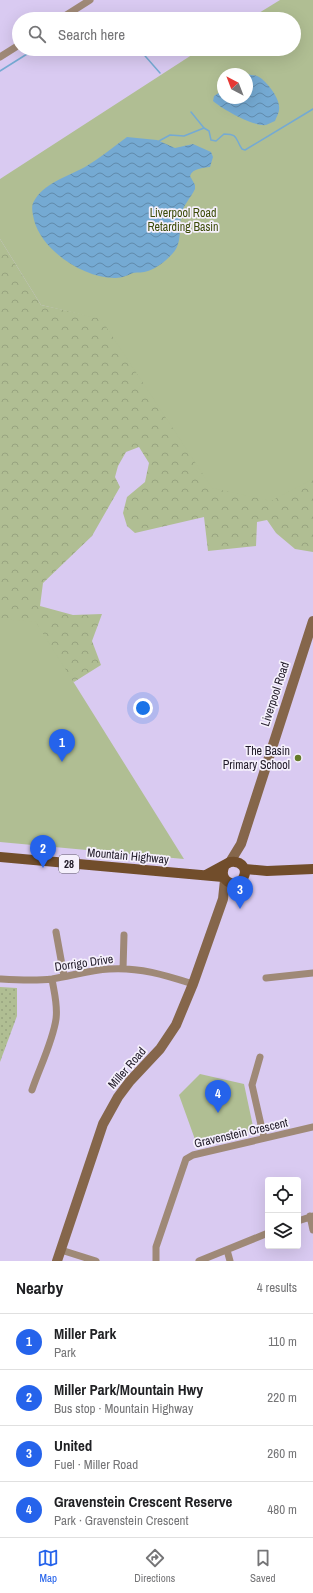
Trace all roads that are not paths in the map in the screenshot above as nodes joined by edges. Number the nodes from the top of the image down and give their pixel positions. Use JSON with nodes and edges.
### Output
{"nodes":[{"id":1,"x":90,"y":0,"type":"edge"},
{"id":2,"x":71,"y":12,"type":"edge"},
{"id":3,"x":12,"y":49,"type":"edge"},
{"id":4,"x":0,"y":57,"type":"edge"},
{"id":5,"x":313,"y":622,"type":"edge"},
{"id":6,"x":241,"y":844,"type":"junction"},
{"id":7,"x":0,"y":857,"type":"edge"},
{"id":8,"x":228,"y":864,"type":"junction"},
{"id":9,"x":313,"y":869,"type":"edge"},
{"id":10,"x":244,"y":871,"type":"junction"},
{"id":11,"x":206,"y":875,"type":"junction"},
{"id":12,"x":228,"y":880,"type":"junction"},
{"id":13,"x":56,"y":932,"type":"dead end"},
{"id":14,"x":124,"y":935,"type":"dead end"},
{"id":15,"x":123,"y":969,"type":"junction"},
{"id":16,"x":313,"y":973,"type":"edge"},
{"id":17,"x":64,"y":976,"type":"junction"},
{"id":18,"x":266,"y":978,"type":"dead end"},
{"id":19,"x":0,"y":979,"type":"edge"},
{"id":20,"x":52,"y":979,"type":"junction"},
{"id":21,"x":193,"y":984,"type":"junction"},
{"id":22,"x":260,"y":1057,"type":"dead end"},
{"id":23,"x":32,"y":1090,"type":"dead end"},
{"id":24,"x":313,"y":1127,"type":"edge"},
{"id":25,"x":264,"y":1138,"type":"junction"},
{"id":26,"x":311,"y":1216,"type":"edge"},
{"id":27,"x":301,"y":1220,"type":"edge"},
{"id":28,"x":313,"y":1230,"type":"edge"},
{"id":29,"x":265,"y":1234,"type":"edge"},
{"id":30,"x":61,"y":1250,"type":"junction"},
{"id":31,"x":227,"y":1250,"type":"junction"},
{"id":32,"x":57,"y":1261,"type":"edge"},
{"id":33,"x":96,"y":1261,"type":"edge"},
{"id":34,"x":156,"y":1261,"type":"edge"},
{"id":35,"x":199,"y":1261,"type":"edge"},
{"id":36,"x":230,"y":1261,"type":"edge"}],
"edges":[{"from":1,"to":2,"type":"street"},
{"from":3,"to":4,"type":"street"},
{"from":5,"to":6,"type":"main road","name":"Liverpool Road"},
{"from":6,"to":8,"type":"main road","name":"Liverpool Road"},
{"from":6,"to":10,"type":"main road","name":"Liverpool Road"},
{"from":7,"to":11,"type":"main road","name":"Mountain Highway","number":"28"},
{"from":8,"to":10,"type":"main road"},
{"from":8,"to":11,"type":"main road"},
{"from":8,"to":12,"type":"main road"},
{"from":9,"to":10,"type":"main road"},
{"from":10,"to":12,"type":"main road"},
{"from":11,"to":12,"type":"main road","name":"Mountain Highway","number":"28"},
{"from":12,"to":21,"type":"main road","name":"Miller Road"},
{"from":13,"to":17,"type":"street"},
{"from":14,"to":15,"type":"street"},
{"from":15,"to":17,"type":"street","name":"Dorrigo Drive"},
{"from":15,"to":21,"type":"street","name":"Dorrigo Drive"},
{"from":16,"to":18,"type":"street"},
{"from":17,"to":20,"type":"street","name":"Dorrigo Drive"},
{"from":19,"to":20,"type":"street","name":"Dorrigo Drive"},
{"from":20,"to":23,"type":"street"},
{"from":21,"to":30,"type":"main road","name":"Miller Road"},
{"from":22,"to":25,"type":"street"},
{"from":24,"to":25,"type":"street","name":"Gravenstein Crescent"},
{"from":25,"to":34,"type":"street","name":"Gravenstein Crescent"},
{"from":26,"to":27,"type":"street"},
{"from":26,"to":28,"type":"street"},
{"from":29,"to":31,"type":"street"},
{"from":30,"to":32,"type":"main road","name":"Miller Road"},
{"from":30,"to":33,"type":"street"},
{"from":31,"to":35,"type":"street"},
{"from":31,"to":36,"type":"street"}]}
